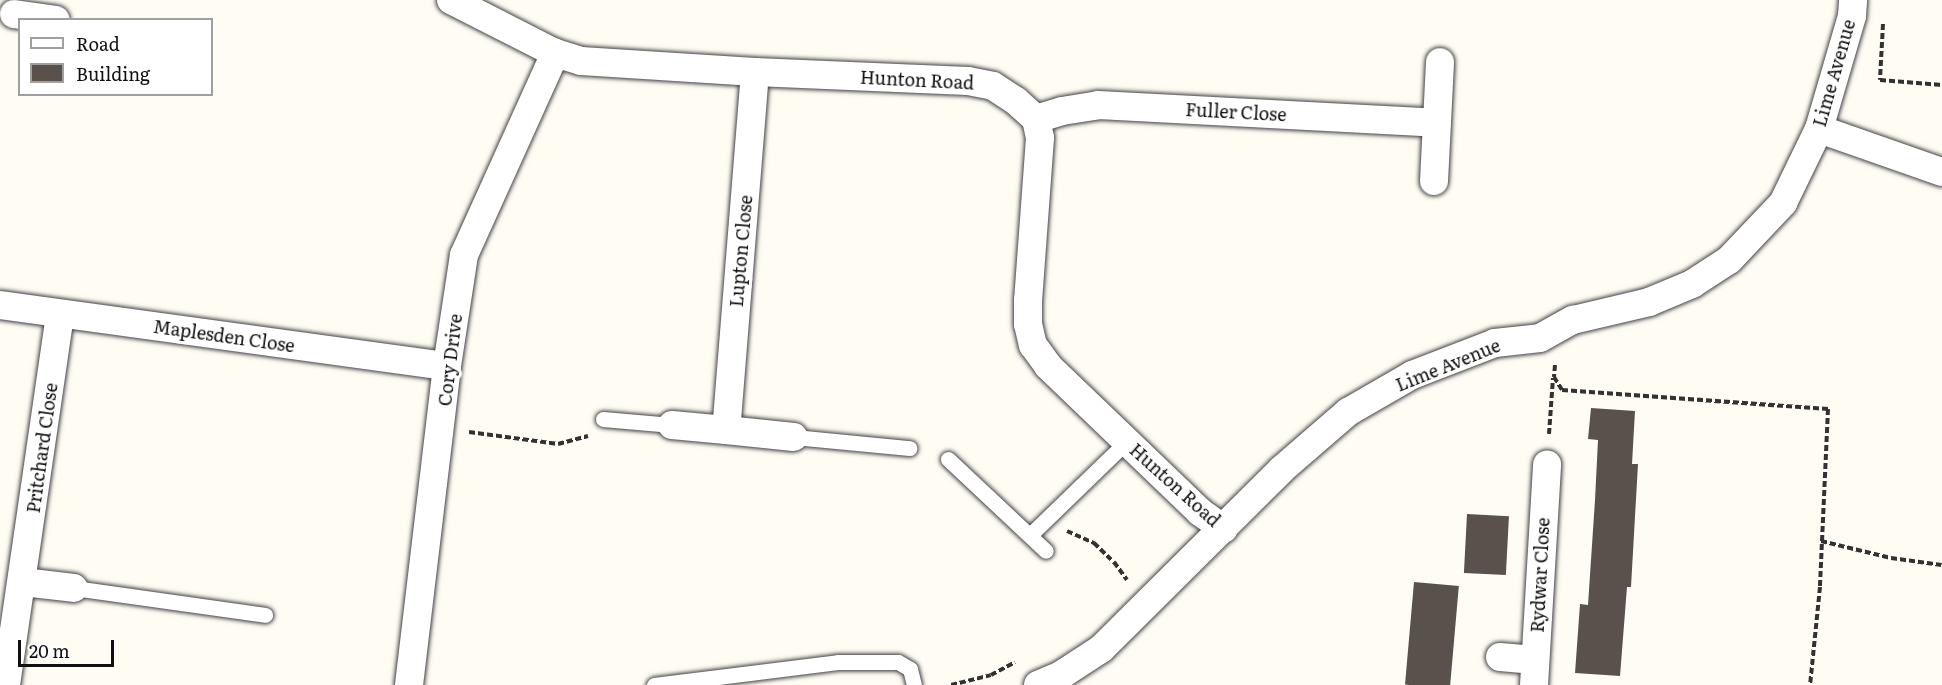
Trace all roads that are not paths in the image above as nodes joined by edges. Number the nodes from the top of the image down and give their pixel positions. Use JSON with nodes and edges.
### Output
{"nodes":[{"id":1,"x":56,"y":0,"type":"edge"},
{"id":2,"x":451,"y":0,"type":"edge"},
{"id":3,"x":1852,"y":8,"type":"edge"},
{"id":4,"x":14,"y":14,"type":"dead end"},
{"id":5,"x":47,"y":18,"type":"edge"},
{"id":6,"x":55,"y":18,"type":"edge"},
{"id":7,"x":555,"y":52,"type":"junction"},
{"id":8,"x":1440,"y":62,"type":"dead end"},
{"id":9,"x":755,"y":72,"type":"junction"},
{"id":10,"x":1036,"y":119,"type":"junction"},
{"id":11,"x":1437,"y":123,"type":"junction"},
{"id":12,"x":1819,"y":129,"type":"junction"},
{"id":13,"x":1942,"y":172,"type":"edge"},
{"id":14,"x":1434,"y":181,"type":"dead end"},
{"id":15,"x":0,"y":305,"type":"edge"},
{"id":16,"x":60,"y":314,"type":"junction"},
{"id":17,"x":447,"y":366,"type":"junction"},
{"id":18,"x":603,"y":419,"type":"dead end"},
{"id":19,"x":672,"y":425,"type":"joint"},
{"id":20,"x":726,"y":430,"type":"junction"},
{"id":21,"x":794,"y":437,"type":"joint"},
{"id":22,"x":1127,"y":441,"type":"junction"},
{"id":23,"x":909,"y":448,"type":"dead end"},
{"id":24,"x":948,"y":459,"type":"dead end"},
{"id":25,"x":1546,"y":464,"type":"road end"},
{"id":26,"x":1224,"y":529,"type":"junction"},
{"id":27,"x":1030,"y":535,"type":"junction"},
{"id":28,"x":1046,"y":551,"type":"dead end"},
{"id":29,"x":23,"y":582,"type":"junction"},
{"id":30,"x":74,"y":588,"type":"joint"},
{"id":31,"x":265,"y":615,"type":"dead end"},
{"id":32,"x":1500,"y":657,"type":"dead end"},
{"id":33,"x":1534,"y":672,"type":"edge"},
{"id":34,"x":6,"y":685,"type":"edge"},
{"id":35,"x":410,"y":685,"type":"edge"},
{"id":36,"x":654,"y":685,"type":"edge"},
{"id":37,"x":914,"y":685,"type":"edge"},
{"id":38,"x":1038,"y":685,"type":"edge"}],
"edges":[{"from":1,"to":6,"type":"street"},
{"from":2,"to":7,"type":"street","name":"Hunton Road"},
{"from":3,"to":12,"type":"street","name":"Lime Avenue"},
{"from":4,"to":5,"type":"street"},
{"from":7,"to":9,"type":"street","name":"Hunton Road"},
{"from":7,"to":17,"type":"street","name":"Cory Drive"},
{"from":8,"to":11,"type":"street"},
{"from":9,"to":10,"type":"street","name":"Hunton Road"},
{"from":9,"to":20,"type":"street","name":"Lupton Close"},
{"from":10,"to":11,"type":"street","name":"Fuller Close"},
{"from":10,"to":22,"type":"street","name":"Hunton Road"},
{"from":11,"to":14,"type":"street"},
{"from":12,"to":13,"type":"street"},
{"from":12,"to":26,"type":"street","name":"Lime Avenue"},
{"from":15,"to":16,"type":"street","name":"Maplesden Close"},
{"from":16,"to":17,"type":"street","name":"Maplesden Close"},
{"from":16,"to":29,"type":"street","name":"Pritchard Close"},
{"from":17,"to":35,"type":"street","name":"Cory Drive"},
{"from":18,"to":19,"type":"lane"},
{"from":19,"to":20,"type":"street"},
{"from":20,"to":21,"type":"street"},
{"from":21,"to":23,"type":"lane"},
{"from":22,"to":26,"type":"street","name":"Hunton Road"},
{"from":22,"to":27,"type":"lane"},
{"from":24,"to":27,"type":"lane"},
{"from":25,"to":33,"type":"street","name":"Rydwar Close"},
{"from":26,"to":38,"type":"street","name":"Lime Avenue"},
{"from":27,"to":28,"type":"lane"},
{"from":29,"to":30,"type":"street"},
{"from":29,"to":34,"type":"street","name":"Pritchard Close"},
{"from":30,"to":31,"type":"lane"},
{"from":32,"to":33,"type":"street"},
{"from":36,"to":37,"type":"lane"}]}
